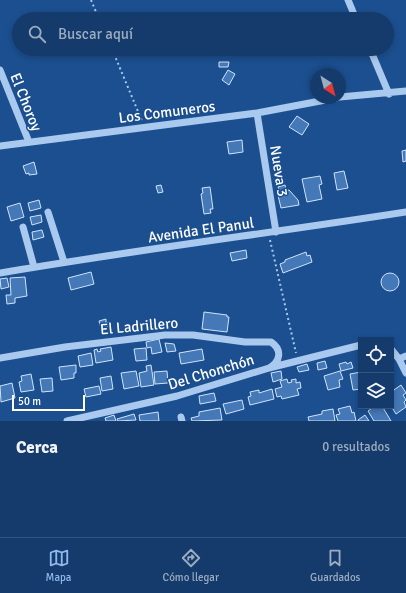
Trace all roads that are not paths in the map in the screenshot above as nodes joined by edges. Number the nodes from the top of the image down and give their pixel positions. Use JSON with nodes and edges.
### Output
{"nodes":[{"id":1,"x":348,"y":0,"type":"edge"},
{"id":2,"x":353,"y":12,"type":"edge"},
{"id":3,"x":373,"y":56,"type":"edge"},
{"id":4,"x":0,"y":70,"type":"edge"},
{"id":5,"x":406,"y":91,"type":"edge"},
{"id":6,"x":389,"y":94,"type":"junction"},
{"id":7,"x":346,"y":97,"type":"edge"},
{"id":8,"x":310,"y":103,"type":"edge"},
{"id":9,"x":257,"y":113,"type":"junction"},
{"id":10,"x":29,"y":142,"type":"junction"},
{"id":11,"x":0,"y":146,"type":"edge"},
{"id":12,"x":48,"y":212,"type":"dead end"},
{"id":13,"x":406,"y":212,"type":"edge"},
{"id":14,"x":23,"y":227,"type":"dead end"},
{"id":15,"x":276,"y":232,"type":"junction"},
{"id":16,"x":64,"y":262,"type":"junction"},
{"id":17,"x":34,"y":267,"type":"junction"},
{"id":18,"x":0,"y":273,"type":"edge"},
{"id":19,"x":358,"y":346,"type":"edge"},
{"id":20,"x":394,"y":353,"type":"edge"},
{"id":21,"x":406,"y":356,"type":"edge"},
{"id":22,"x":0,"y":358,"type":"edge"},
{"id":23,"x":399,"y":359,"type":"junction"},
{"id":24,"x":269,"y":368,"type":"junction"},
{"id":25,"x":406,"y":373,"type":"edge"},
{"id":26,"x":67,"y":421,"type":"edge"}],
"edges":[{"from":1,"to":2,"type":"street"},
{"from":3,"to":6,"type":"street"},
{"from":4,"to":10,"type":"street","name":"El Choroy"},
{"from":5,"to":6,"type":"street"},
{"from":6,"to":7,"type":"street"},
{"from":8,"to":9,"type":"street","name":"Los Comuneros"},
{"from":9,"to":10,"type":"street","name":"Los Comuneros"},
{"from":9,"to":15,"type":"street","name":"Nueva 3"},
{"from":10,"to":11,"type":"street","name":"Los Comuneros"},
{"from":12,"to":16,"type":"street"},
{"from":13,"to":15,"type":"street","name":"Avenida El Panul"},
{"from":14,"to":17,"type":"street"},
{"from":15,"to":16,"type":"street","name":"Avenida El Panul"},
{"from":16,"to":17,"type":"street","name":"Avenida El Panul"},
{"from":17,"to":18,"type":"street","name":"Avenida El Panul"},
{"from":19,"to":24,"type":"street","name":"Del Chonchón"},
{"from":20,"to":23,"type":"street"},
{"from":21,"to":23,"type":"street"},
{"from":22,"to":24,"type":"street","name":"El Ladrillero"},
{"from":23,"to":25,"type":"street"},
{"from":24,"to":26,"type":"street","name":"Del Chonchón"}]}
